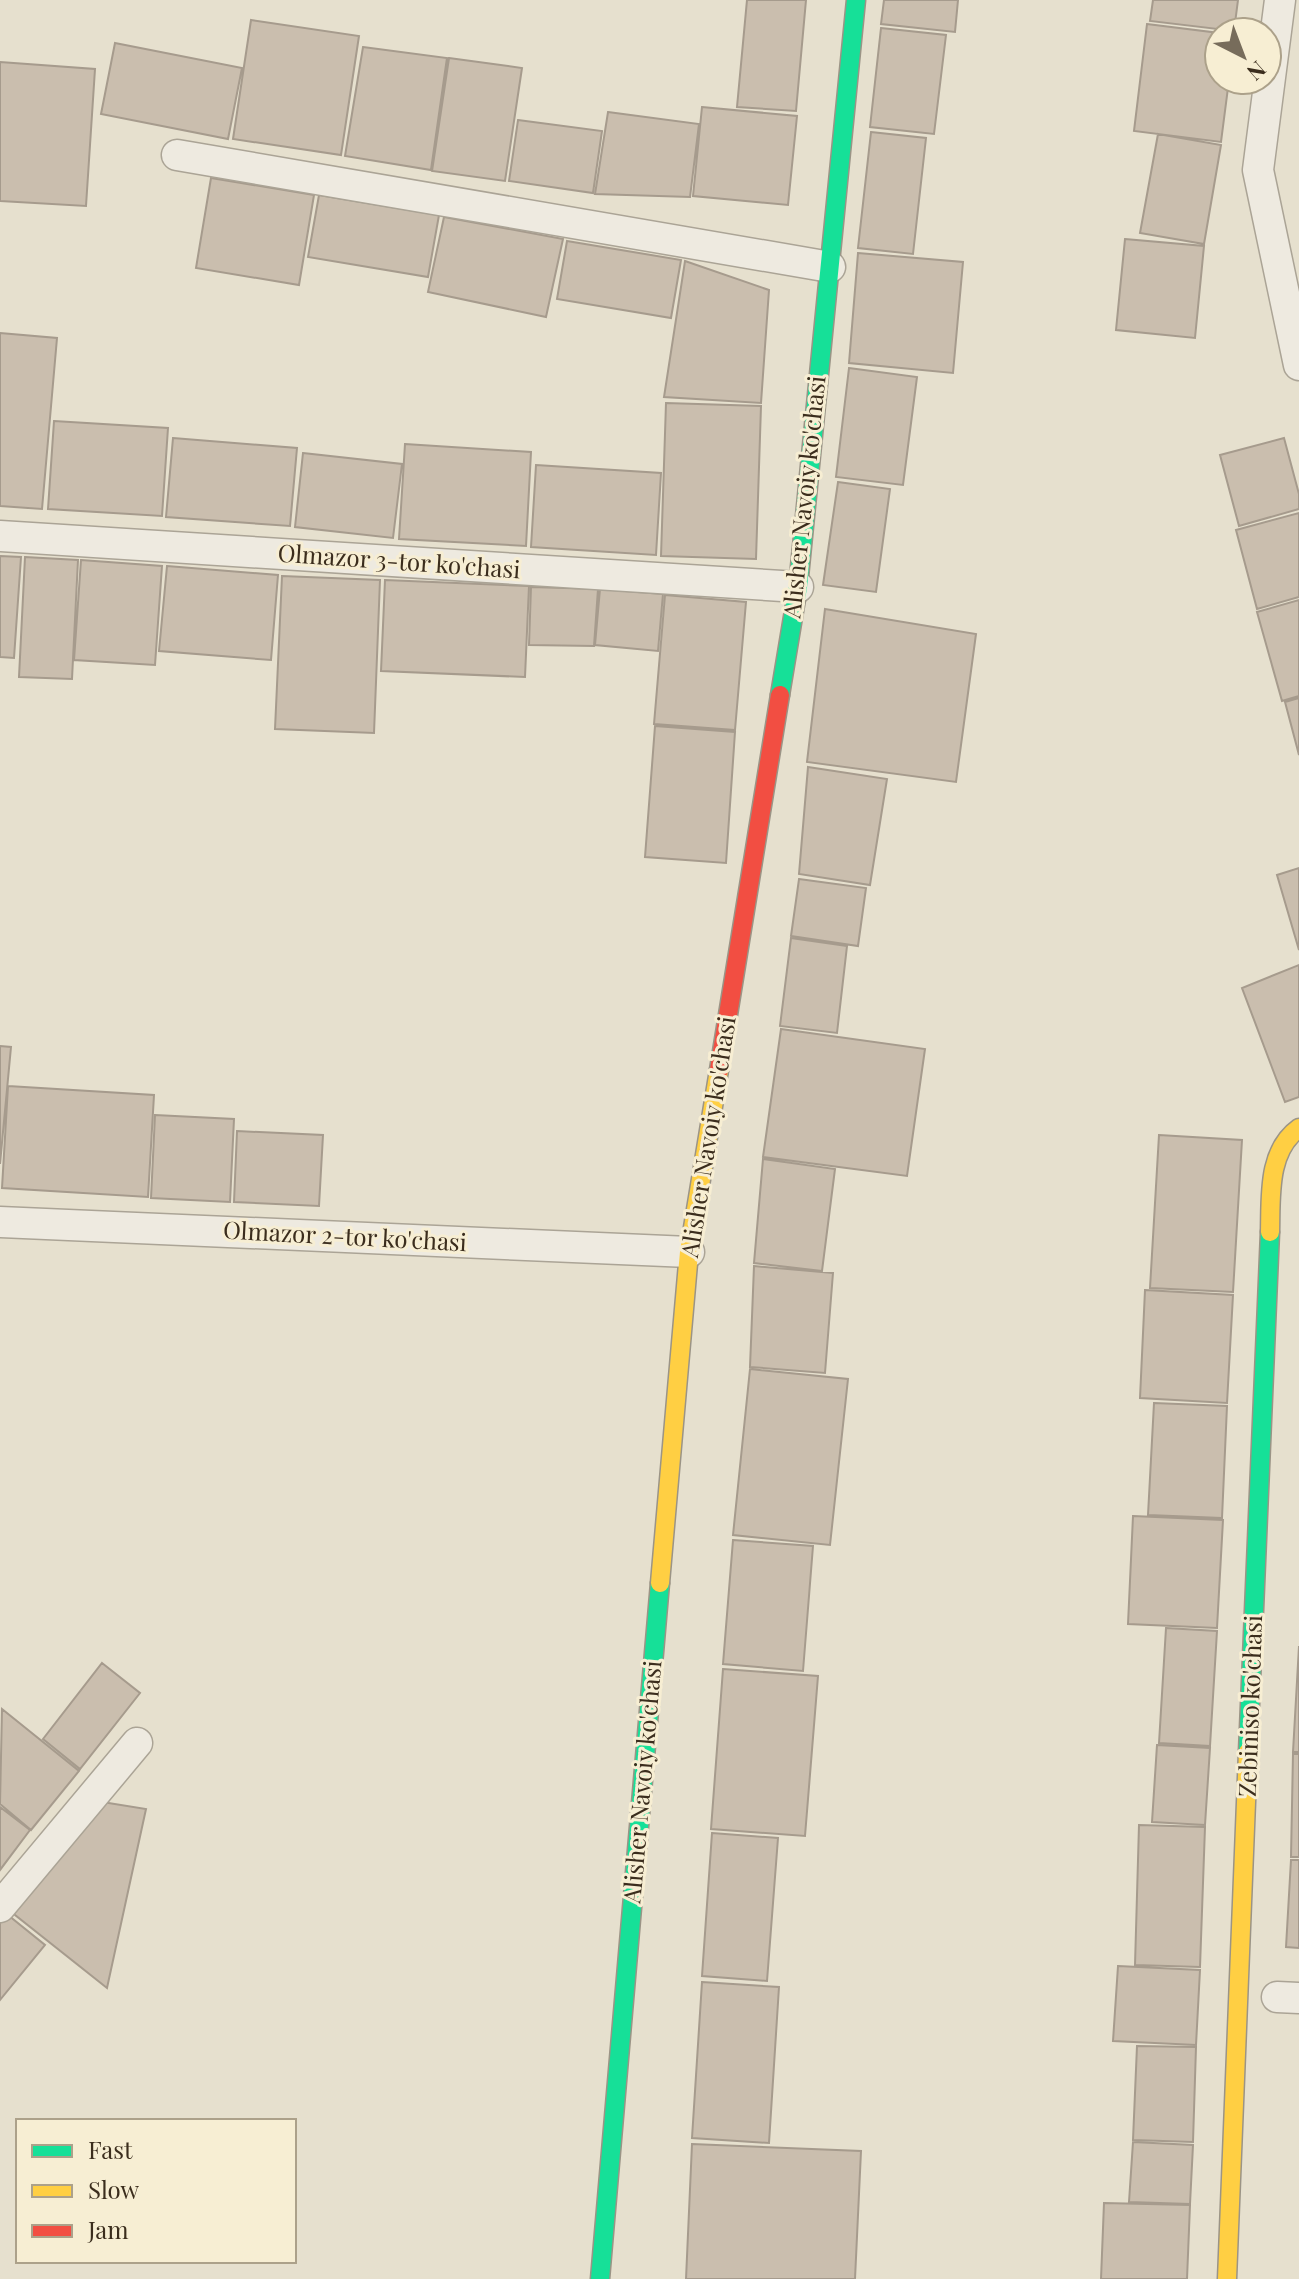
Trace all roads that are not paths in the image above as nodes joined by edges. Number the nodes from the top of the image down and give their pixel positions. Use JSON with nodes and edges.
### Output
{"nodes":[{"id":1,"x":856,"y":0,"type":"edge"},
{"id":2,"x":1280,"y":0,"type":"edge"},
{"id":3,"x":177,"y":155,"type":"dead end"},
{"id":4,"x":830,"y":267,"type":"junction"},
{"id":5,"x":1299,"y":365,"type":"edge"},
{"id":6,"x":0,"y":536,"type":"edge"},
{"id":7,"x":798,"y":587,"type":"junction"},
{"id":8,"x":1294,"y":1132,"type":"edge"},
{"id":9,"x":0,"y":1222,"type":"edge"},
{"id":10,"x":689,"y":1252,"type":"junction"},
{"id":11,"x":137,"y":1743,"type":"dead end"},
{"id":12,"x":0,"y":1907,"type":"edge"},
{"id":13,"x":600,"y":2279,"type":"edge"},
{"id":14,"x":1227,"y":2279,"type":"edge"}],
"edges":[{"from":1,"to":4,"type":"street","name":"Alisher Navoiy ko'chasi"},
{"from":2,"to":5,"type":"street"},
{"from":3,"to":4,"type":"street"},
{"from":4,"to":7,"type":"street","name":"Alisher Navoiy ko'chasi"},
{"from":6,"to":7,"type":"street","name":"Olmazor 3-tor ko'chasi"},
{"from":7,"to":10,"type":"street","name":"Alisher Navoiy ko'chasi"},
{"from":8,"to":14,"type":"street","name":"Zebiniso ko'chasi"},
{"from":9,"to":10,"type":"street","name":"Olmazor 2-tor ko'chasi"},
{"from":10,"to":13,"type":"street","name":"Alisher Navoiy ko'chasi"},
{"from":11,"to":12,"type":"street"}]}
